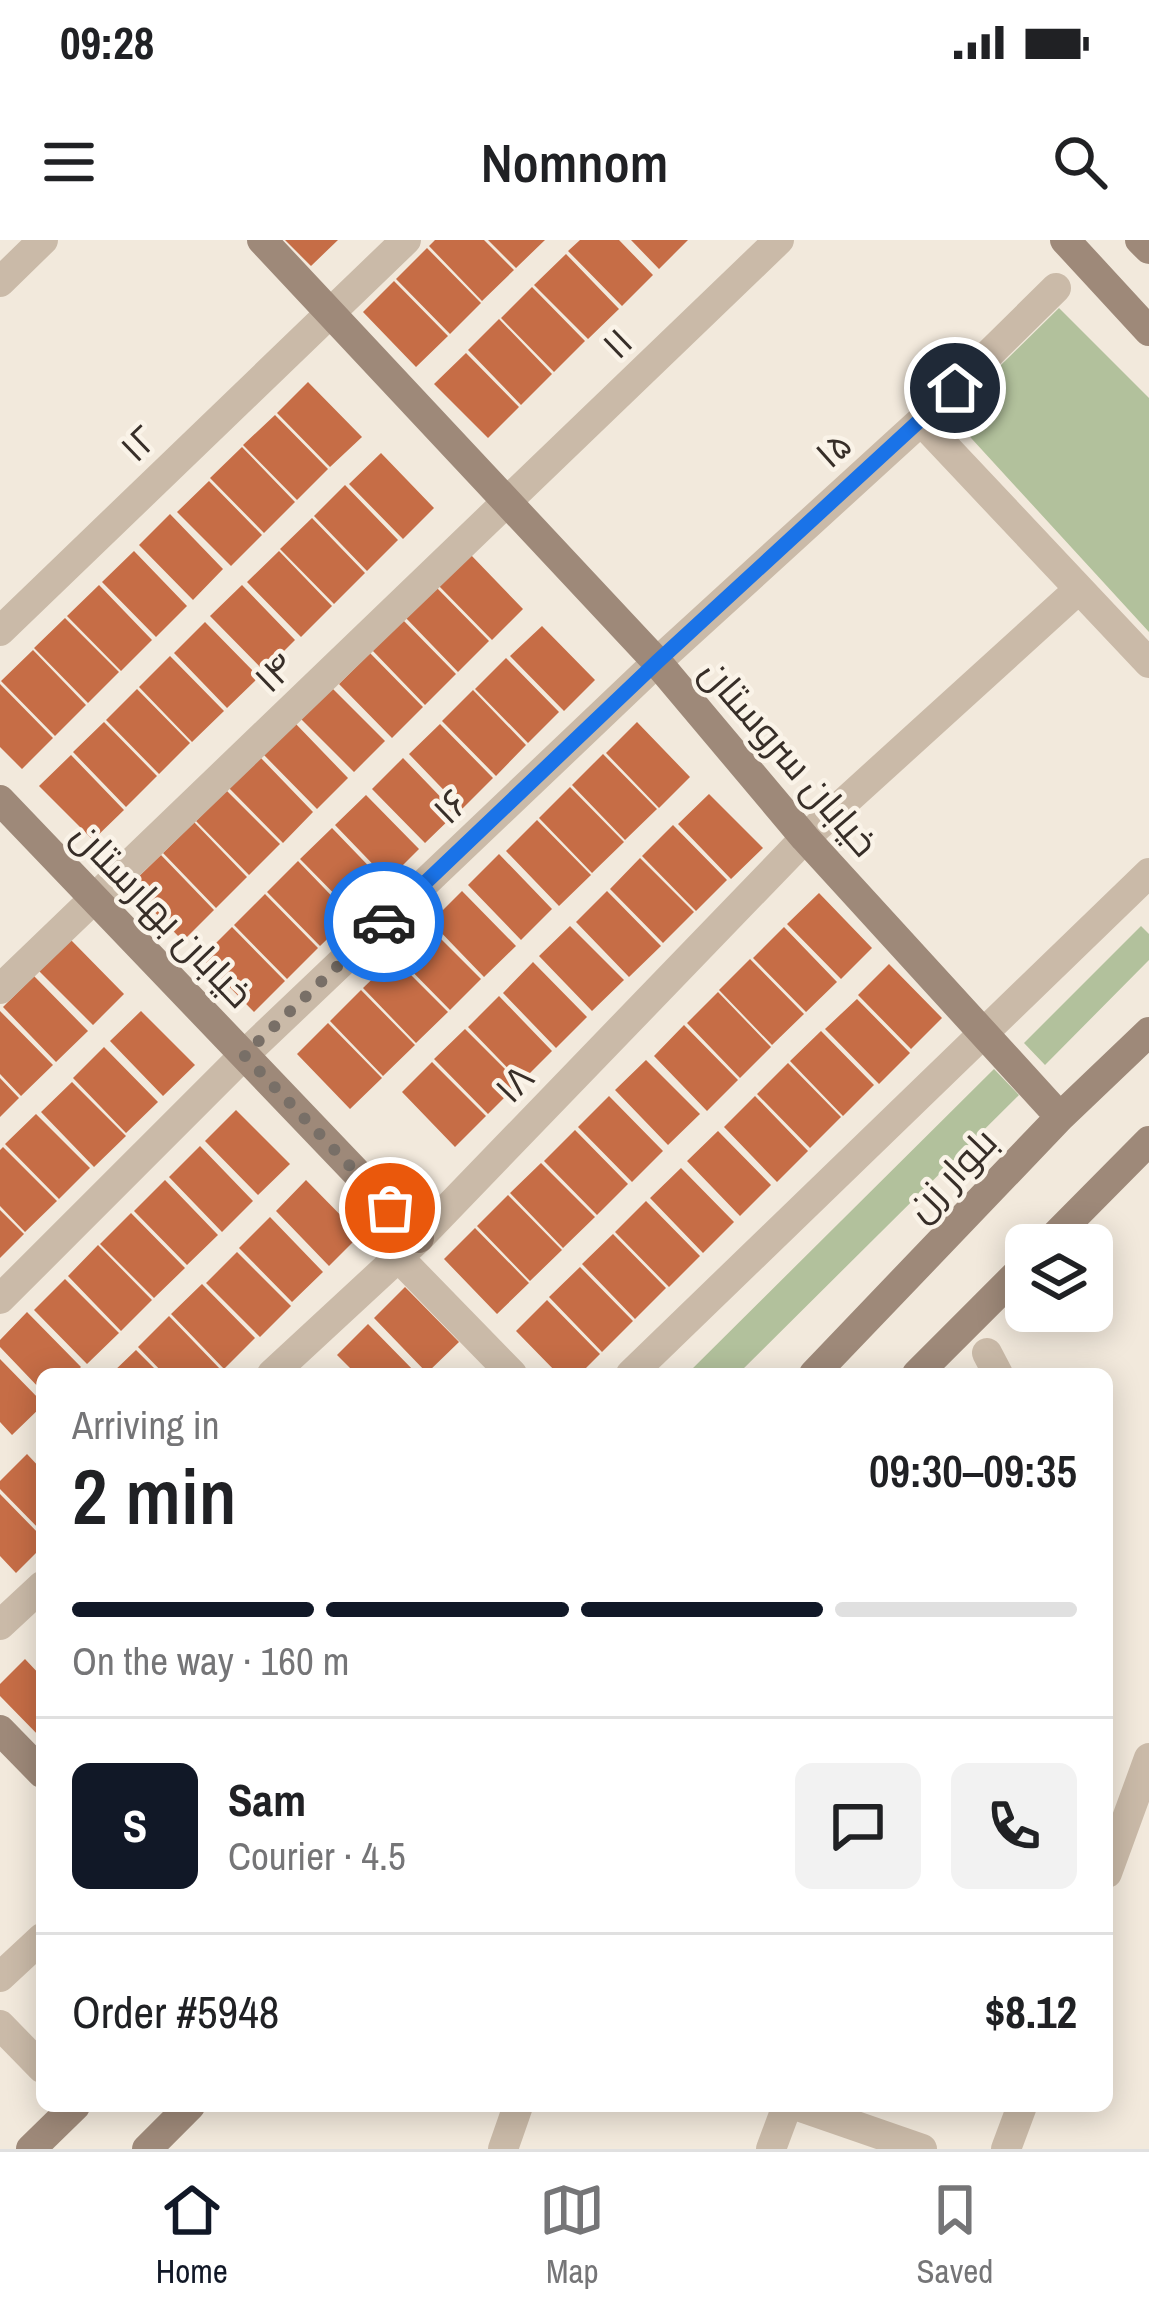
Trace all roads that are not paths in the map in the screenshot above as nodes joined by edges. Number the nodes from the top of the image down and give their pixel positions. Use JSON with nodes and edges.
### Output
{"nodes":[{"id":1,"x":43,"y":240,"type":"edge"},
{"id":2,"x":262,"y":240,"type":"edge"},
{"id":3,"x":406,"y":240,"type":"edge"},
{"id":4,"x":779,"y":240,"type":"edge"},
{"id":5,"x":1065,"y":240,"type":"edge"},
{"id":6,"x":1140,"y":240,"type":"edge"},
{"id":7,"x":1149,"y":250,"type":"edge"},
{"id":8,"x":0,"y":282,"type":"edge"},
{"id":9,"x":1056,"y":288,"type":"dead end"},
{"id":10,"x":330,"y":312,"type":"junction"},
{"id":11,"x":1149,"y":331,"type":"edge"},
{"id":12,"x":921,"y":421,"type":"junction"},
{"id":13,"x":508,"y":501,"type":"junction"},
{"id":14,"x":1079,"y":589,"type":"junction"},
{"id":15,"x":0,"y":631,"type":"edge"},
{"id":16,"x":657,"y":662,"type":"junction"},
{"id":17,"x":1149,"y":663,"type":"edge"},
{"id":18,"x":0,"y":800,"type":"edge"},
{"id":19,"x":805,"y":838,"type":"junction"},
{"id":20,"x":1149,"y":873,"type":"edge"},
{"id":21,"x":94,"y":899,"type":"junction"},
{"id":22,"x":0,"y":989,"type":"edge"},
{"id":23,"x":1149,"y":1032,"type":"edge"},
{"id":24,"x":983,"y":1033,"type":"junction"},
{"id":25,"x":244,"y":1055,"type":"junction"},
{"id":26,"x":1060,"y":1117,"type":"junction"},
{"id":27,"x":1149,"y":1141,"type":"edge"},
{"id":28,"x":1067,"y":1224,"type":"edge"},
{"id":29,"x":409,"y":1247,"type":"junction"},
{"id":30,"x":1005,"y":1285,"type":"edge"},
{"id":31,"x":0,"y":1299,"type":"edge"},
{"id":32,"x":278,"y":1368,"type":"edge"},
{"id":33,"x":507,"y":1368,"type":"edge"},
{"id":34,"x":637,"y":1368,"type":"edge"},
{"id":35,"x":820,"y":1368,"type":"edge"},
{"id":36,"x":923,"y":1368,"type":"edge"},
{"id":37,"x":36,"y":1592,"type":"edge"},
{"id":38,"x":0,"y":1625,"type":"edge"},
{"id":39,"x":0,"y":1730,"type":"edge"},
{"id":40,"x":1149,"y":1758,"type":"edge"},
{"id":41,"x":36,"y":1767,"type":"edge"},
{"id":42,"x":1113,"y":1857,"type":"edge"},
{"id":43,"x":36,"y":1944,"type":"edge"},
{"id":44,"x":0,"y":1977,"type":"edge"},
{"id":45,"x":0,"y":2025,"type":"edge"},
{"id":46,"x":36,"y":2062,"type":"edge"},
{"id":47,"x":69,"y":2112,"type":"edge"},
{"id":48,"x":184,"y":2112,"type":"edge"},
{"id":49,"x":516,"y":2112,"type":"edge"},
{"id":50,"x":786,"y":2112,"type":"edge"},
{"id":51,"x":815,"y":2112,"type":"edge"},
{"id":52,"x":1020,"y":2112,"type":"edge"},
{"id":53,"x":31,"y":2149,"type":"edge"},
{"id":54,"x":147,"y":2149,"type":"edge"},
{"id":55,"x":503,"y":2149,"type":"edge"},
{"id":56,"x":771,"y":2149,"type":"edge"},
{"id":57,"x":922,"y":2149,"type":"edge"},
{"id":58,"x":1006,"y":2149,"type":"edge"}],
"edges":[{"from":1,"to":8,"type":"street"},
{"from":2,"to":10,"type":"street","name":"خیابان سروستان"},
{"from":3,"to":10,"type":"street","name":"۱۲"},
{"from":4,"to":13,"type":"street","name":"۱۱"},
{"from":5,"to":11,"type":"street"},
{"from":6,"to":7,"type":"street"},
{"from":9,"to":12,"type":"street","name":"۱۵"},
{"from":10,"to":13,"type":"street","name":"خیابان سروستان"},
{"from":10,"to":15,"type":"street","name":"۱۲"},
{"from":12,"to":14,"type":"street"},
{"from":12,"to":16,"type":"street","name":"۱۵"},
{"from":13,"to":16,"type":"street","name":"خیابان سروستان"},
{"from":13,"to":21,"type":"street","name":"۱۴"},
{"from":14,"to":17,"type":"street"},
{"from":14,"to":19,"type":"street","name":"۱۸"},
{"from":16,"to":19,"type":"street","name":"خیابان سروستان"},
{"from":16,"to":25,"type":"street","name":"۱۶"},
{"from":18,"to":21,"type":"street","name":"خیابان بهارستان"},
{"from":19,"to":24,"type":"street","name":"خیابان سروستان"},
{"from":19,"to":29,"type":"street","name":"۱۸"},
{"from":20,"to":24,"type":"street"},
{"from":21,"to":22,"type":"street","name":"۱۴"},
{"from":21,"to":25,"type":"street","name":"خیابان بهارستان"},
{"from":23,"to":26,"type":"street","name":"بلوار زن"},
{"from":24,"to":26,"type":"street","name":"خیابان سروستان"},
{"from":24,"to":34,"type":"street"},
{"from":25,"to":29,"type":"street","name":"خیابان بهارستان"},
{"from":25,"to":31,"type":"street"},
{"from":26,"to":35,"type":"street","name":"بلوار زن"},
{"from":27,"to":28,"type":"street"},
{"from":29,"to":32,"type":"street","name":"۱۸"},
{"from":29,"to":33,"type":"street"},
{"from":30,"to":36,"type":"street"},
{"from":37,"to":38,"type":"street"},
{"from":39,"to":41,"type":"street"},
{"from":40,"to":42,"type":"street"},
{"from":43,"to":44,"type":"street"},
{"from":45,"to":46,"type":"street"},
{"from":47,"to":53,"type":"street"},
{"from":48,"to":54,"type":"street"},
{"from":49,"to":55,"type":"street"},
{"from":50,"to":56,"type":"street"},
{"from":51,"to":57,"type":"street"},
{"from":52,"to":58,"type":"street"}]}
